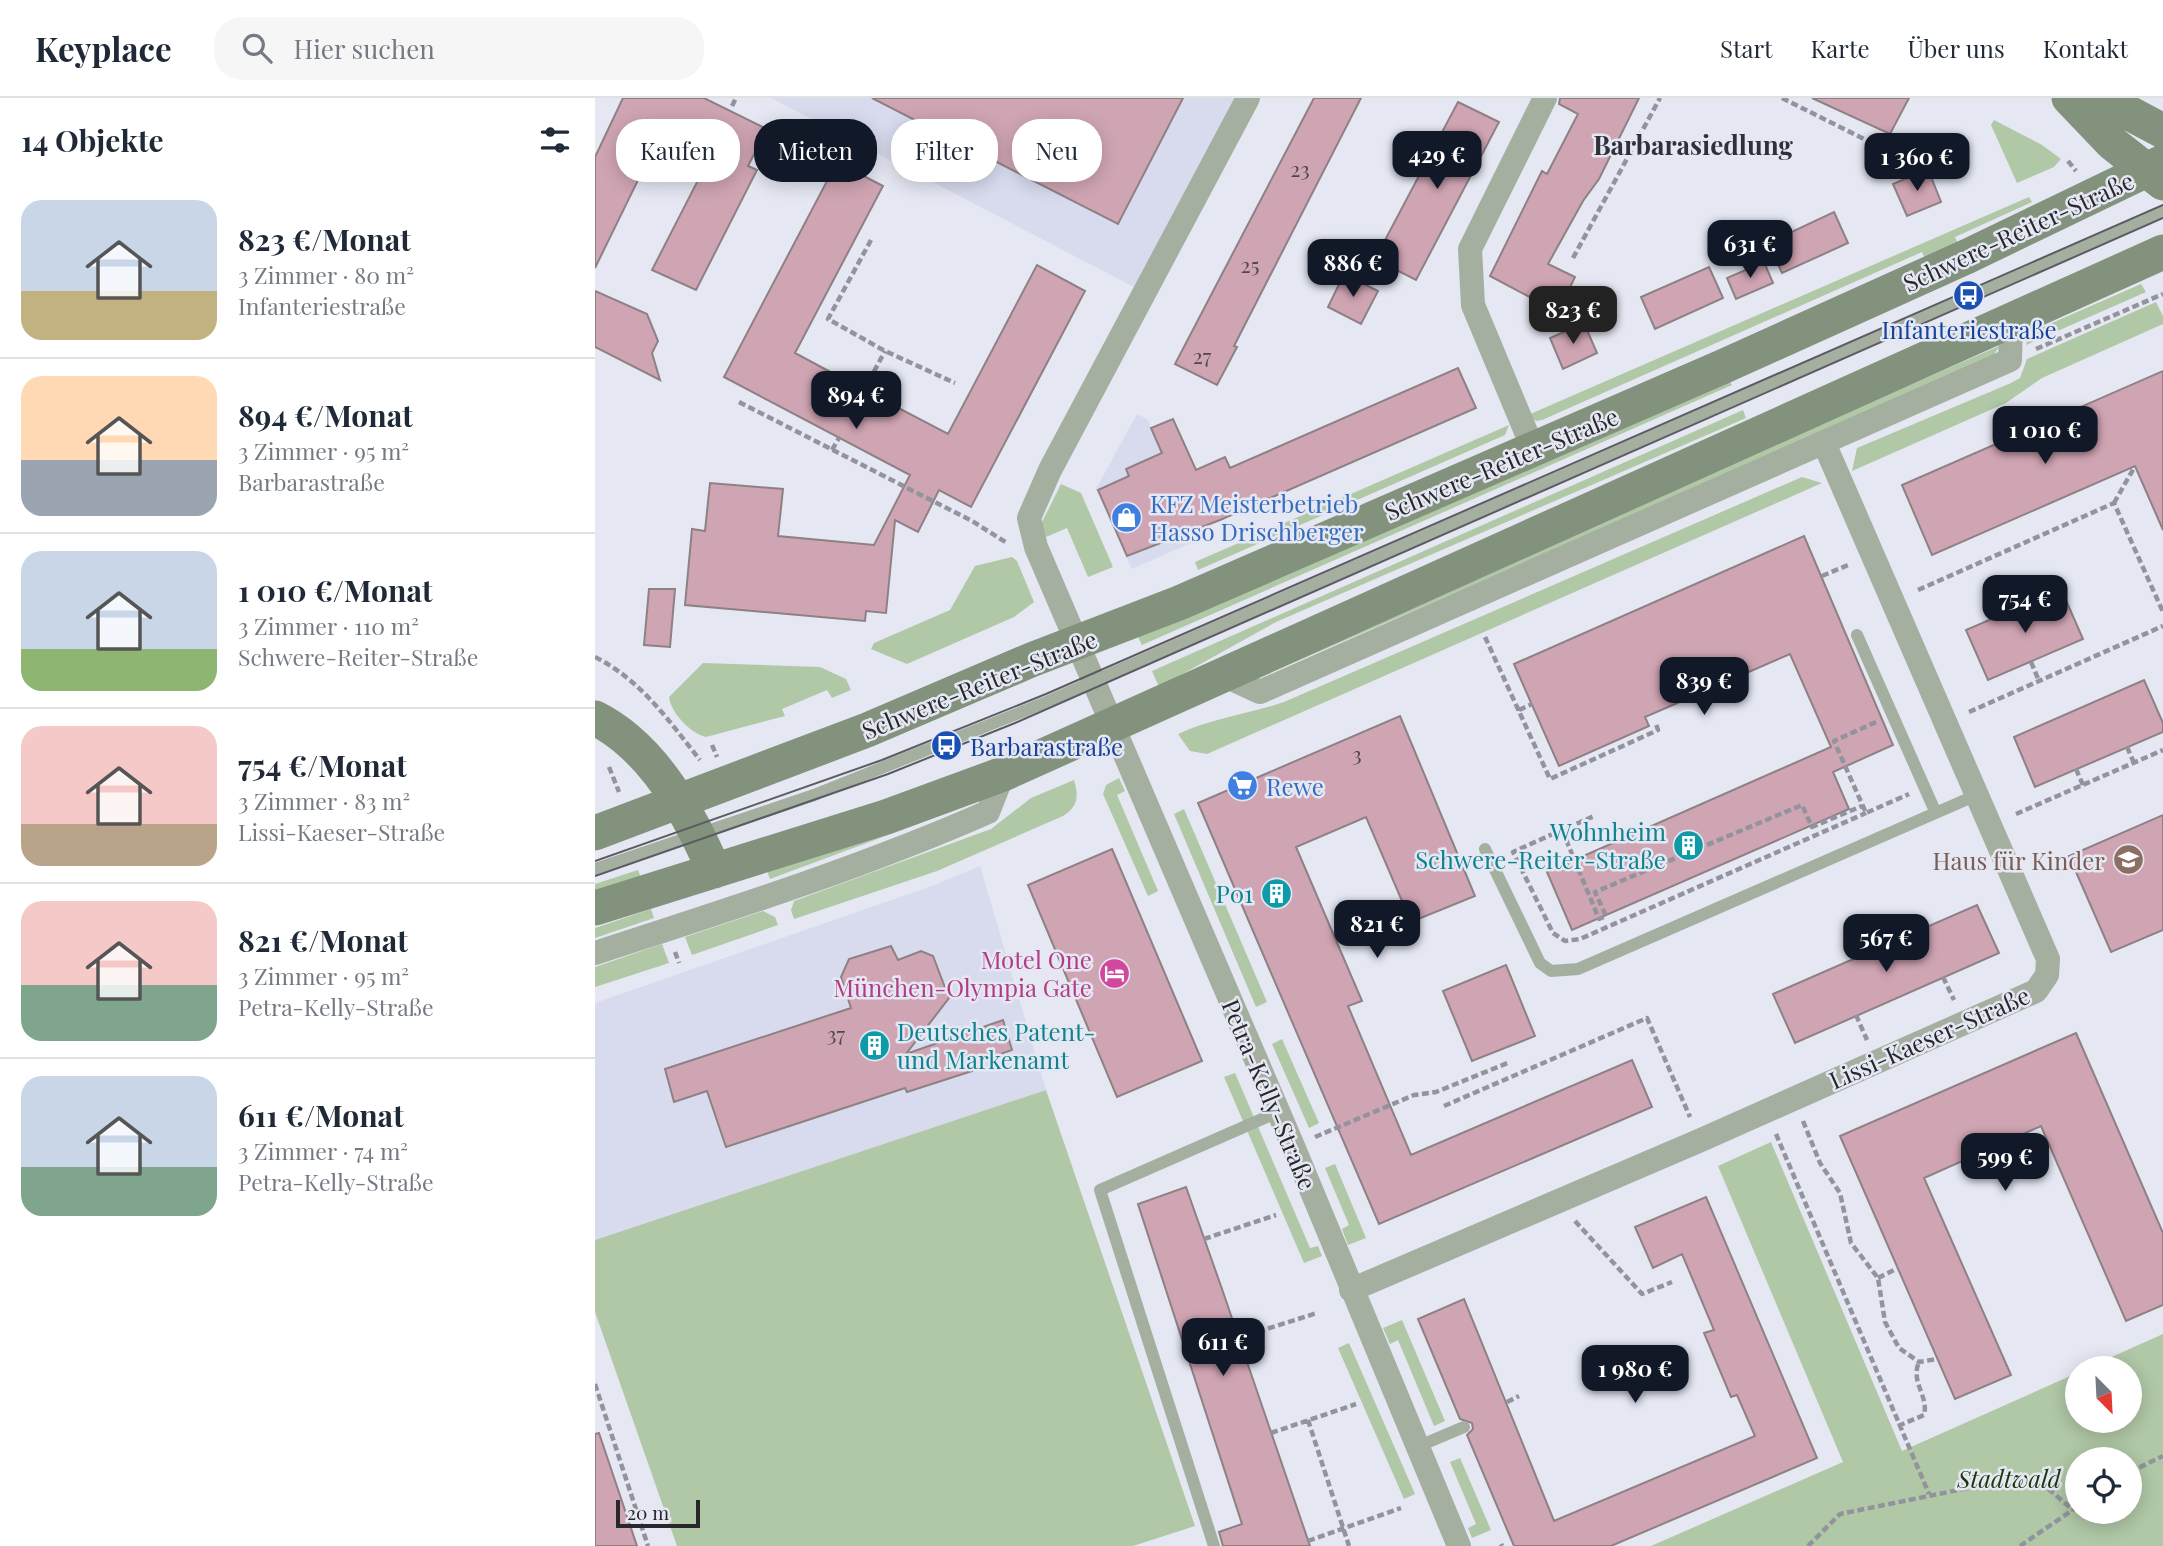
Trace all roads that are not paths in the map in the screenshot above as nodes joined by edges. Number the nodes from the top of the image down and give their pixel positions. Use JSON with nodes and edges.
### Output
{"nodes":[{"id":1,"x":1248,"y":98,"type":"edge"},
{"id":2,"x":1545,"y":98,"type":"edge"},
{"id":3,"x":2069,"y":98,"type":"edge"},
{"id":4,"x":2101,"y":98,"type":"edge"},
{"id":5,"x":2163,"y":131,"type":"edge"},
{"id":6,"x":2157,"y":172,"type":"edge"},
{"id":7,"x":2163,"y":211,"type":"edge"},
{"id":8,"x":2163,"y":252,"type":"edge"},
{"id":9,"x":2011,"y":320,"type":"junction"},
{"id":10,"x":1824,"y":443,"type":"junction"},
{"id":11,"x":1534,"y":450,"type":"junction"},
{"id":12,"x":1857,"y":635,"type":"dead end"},
{"id":13,"x":1077,"y":643,"type":"junction"},
{"id":14,"x":1221,"y":674,"type":"junction"},
{"id":15,"x":1093,"y":681,"type":"junction"},
{"id":16,"x":595,"y":718,"type":"edge"},
{"id":17,"x":1112,"y":725,"type":"junction"},
{"id":18,"x":1003,"y":774,"type":"junction"},
{"id":19,"x":1979,"y":794,"type":"junction"},
{"id":20,"x":679,"y":803,"type":"junction"},
{"id":21,"x":1935,"y":811,"type":"junction"},
{"id":22,"x":595,"y":833,"type":"edge"},
{"id":23,"x":698,"y":834,"type":"junction"},
{"id":24,"x":1485,"y":849,"type":"dead end"},
{"id":25,"x":595,"y":869,"type":"edge"},
{"id":26,"x":714,"y":872,"type":"junction"},
{"id":27,"x":595,"y":908,"type":"edge"},
{"id":28,"x":595,"y":953,"type":"edge"},
{"id":29,"x":1278,"y":1112,"type":"junction"},
{"id":30,"x":1351,"y":1290,"type":"junction"},
{"id":31,"x":1464,"y":1427,"type":"dead end"},
{"id":32,"x":1419,"y":1446,"type":"junction"},
{"id":33,"x":1214,"y":1546,"type":"edge"},
{"id":34,"x":1459,"y":1546,"type":"edge"}],
"edges":[{"from":1,"to":13,"type":"street"},
{"from":2,"to":11,"type":"street"},
{"from":3,"to":6,"type":"main road"},
{"from":4,"to":5,"type":"main road"},
{"from":6,"to":11,"type":"main road","name":"Schwere-Reiter-Straße"},
{"from":7,"to":15,"type":"lane"},
{"from":8,"to":9,"type":"main road"},
{"from":9,"to":10,"type":"street"},
{"from":9,"to":14,"type":"main road"},
{"from":10,"to":14,"type":"street"},
{"from":10,"to":19,"type":"street","name":"Lissi-Kaeser-Straße"},
{"from":11,"to":13,"type":"main road","name":"Schwere-Reiter-Straße"},
{"from":12,"to":21,"type":"lane"},
{"from":13,"to":15,"type":"street","name":"Petra-Kelly-Straße"},
{"from":13,"to":20,"type":"main road","name":"Schwere-Reiter-Straße"},
{"from":14,"to":17,"type":"main road"},
{"from":15,"to":17,"type":"street","name":"Petra-Kelly-Straße"},
{"from":15,"to":23,"type":"lane"},
{"from":16,"to":20,"type":"main road"},
{"from":17,"to":18,"type":"main road"},
{"from":17,"to":29,"type":"street","name":"Petra-Kelly-Straße"},
{"from":18,"to":26,"type":"main road"},
{"from":18,"to":28,"type":"street"},
{"from":19,"to":21,"type":"lane"},
{"from":19,"to":30,"type":"street","name":"Lissi-Kaeser-Straße"},
{"from":20,"to":22,"type":"main road","name":"Schwere-Reiter-Straße"},
{"from":20,"to":23,"type":"main road"},
{"from":21,"to":24,"type":"lane"},
{"from":23,"to":25,"type":"lane"},
{"from":23,"to":26,"type":"main road"},
{"from":26,"to":27,"type":"main road"},
{"from":29,"to":30,"type":"street","name":"Petra-Kelly-Straße"},
{"from":29,"to":33,"type":"lane"},
{"from":30,"to":32,"type":"street","name":"Petra-Kelly-Straße"},
{"from":31,"to":32,"type":"lane"},
{"from":32,"to":34,"type":"street","name":"Petra-Kelly-Straße"}]}
